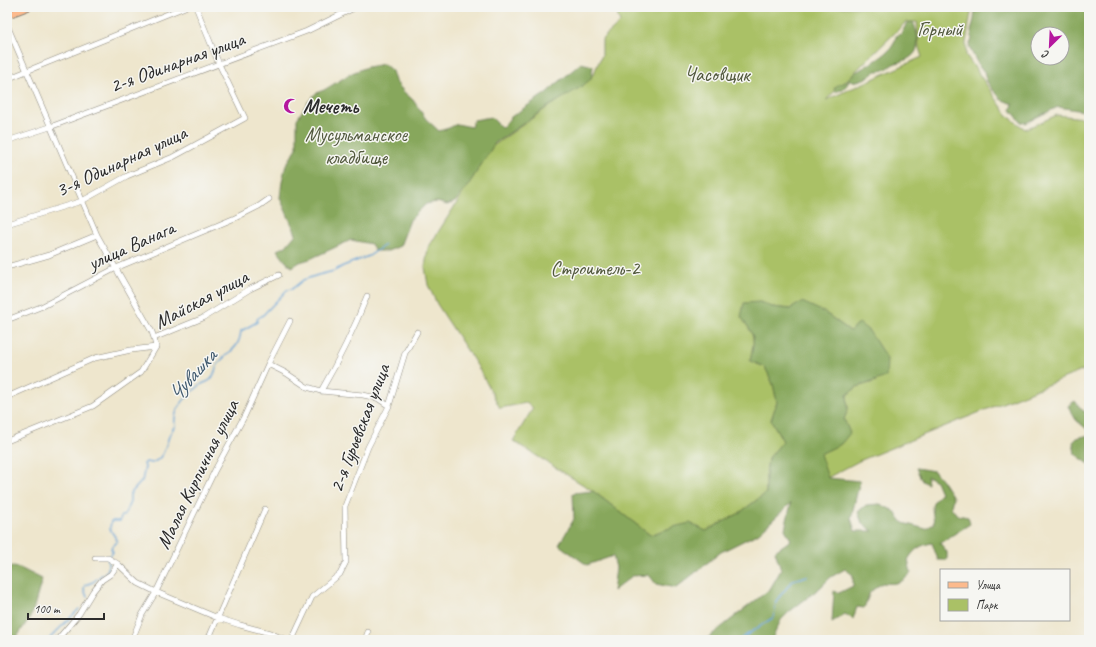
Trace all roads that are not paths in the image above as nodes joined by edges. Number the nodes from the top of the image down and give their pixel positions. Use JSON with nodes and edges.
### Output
{"nodes":[{"id":1,"x":28,"y":7,"type":"edge"},
{"id":2,"x":185,"y":7,"type":"edge"},
{"id":3,"x":196,"y":7,"type":"edge"},
{"id":4,"x":356,"y":7,"type":"edge"},
{"id":5,"x":7,"y":15,"type":"edge"},
{"id":6,"x":7,"y":25,"type":"edge"},
{"id":7,"x":219,"y":64,"type":"junction"},
{"id":8,"x":27,"y":71,"type":"junction"},
{"id":9,"x":7,"y":79,"type":"edge"},
{"id":10,"x":50,"y":127,"type":"junction"},
{"id":11,"x":7,"y":141,"type":"edge"},
{"id":12,"x":269,"y":199,"type":"dead end"},
{"id":13,"x":82,"y":201,"type":"junction"},
{"id":14,"x":7,"y":224,"type":"edge"},
{"id":15,"x":97,"y":236,"type":"junction"},
{"id":16,"x":7,"y":267,"type":"edge"},
{"id":17,"x":116,"y":268,"type":"junction"},
{"id":18,"x":280,"y":275,"type":"dead end"},
{"id":19,"x":368,"y":296,"type":"dead end"},
{"id":20,"x":7,"y":320,"type":"edge"},
{"id":21,"x":290,"y":321,"type":"dead end"},
{"id":22,"x":417,"y":332,"type":"dead end"},
{"id":23,"x":154,"y":338,"type":"junction"},
{"id":24,"x":156,"y":347,"type":"junction"},
{"id":25,"x":268,"y":364,"type":"junction"},
{"id":26,"x":321,"y":391,"type":"junction"},
{"id":27,"x":7,"y":397,"type":"edge"},
{"id":28,"x":388,"y":406,"type":"junction"},
{"id":29,"x":7,"y":441,"type":"edge"},
{"id":30,"x":266,"y":509,"type":"dead end"},
{"id":31,"x":95,"y":558,"type":"dead end"},
{"id":32,"x":118,"y":564,"type":"junction"},
{"id":33,"x":156,"y":592,"type":"junction"},
{"id":34,"x":218,"y":618,"type":"junction"},
{"id":35,"x":368,"y":632,"type":"dead end"},
{"id":36,"x":57,"y":640,"type":"edge"},
{"id":37,"x":132,"y":640,"type":"edge"},
{"id":38,"x":208,"y":640,"type":"edge"},
{"id":39,"x":286,"y":640,"type":"edge"},
{"id":40,"x":292,"y":640,"type":"edge"},
{"id":41,"x":365,"y":640,"type":"edge"}],
"edges":[{"from":1,"to":5,"type":"main road"},
{"from":2,"to":8,"type":"street"},
{"from":3,"to":7,"type":"street"},
{"from":4,"to":7,"type":"street","name":"2-я Одинарная улица"},
{"from":6,"to":8,"type":"street"},
{"from":7,"to":10,"type":"street","name":"2-я Одинарная улица"},
{"from":7,"to":13,"type":"street","name":"3-я Одинарная улица"},
{"from":8,"to":9,"type":"street"},
{"from":8,"to":10,"type":"street"},
{"from":10,"to":11,"type":"street","name":"2-я Одинарная улица"},
{"from":10,"to":13,"type":"street"},
{"from":12,"to":17,"type":"street","name":"улица Ванага"},
{"from":13,"to":14,"type":"street","name":"3-я Одинарная улица"},
{"from":13,"to":15,"type":"street"},
{"from":15,"to":16,"type":"street"},
{"from":15,"to":17,"type":"street"},
{"from":17,"to":20,"type":"street","name":"улица Ванага"},
{"from":17,"to":23,"type":"street"},
{"from":18,"to":23,"type":"street","name":"Майская улица"},
{"from":19,"to":26,"type":"street"},
{"from":21,"to":25,"type":"street","name":"Малая Кирпичная улица"},
{"from":22,"to":28,"type":"street","name":"2-я Гурьевская улица"},
{"from":23,"to":24,"type":"street","name":"Майская улица"},
{"from":24,"to":27,"type":"street","name":"Майская улица"},
{"from":24,"to":29,"type":"street"},
{"from":25,"to":26,"type":"street"},
{"from":25,"to":33,"type":"street","name":"Малая Кирпичная улица"},
{"from":26,"to":28,"type":"street"},
{"from":28,"to":40,"type":"street","name":"2-я Гурьевская улица"},
{"from":30,"to":34,"type":"street"},
{"from":31,"to":32,"type":"street"},
{"from":32,"to":33,"type":"street"},
{"from":32,"to":36,"type":"street"},
{"from":33,"to":34,"type":"street"},
{"from":33,"to":37,"type":"street","name":"Малая Кирпичная улица"},
{"from":34,"to":38,"type":"street"},
{"from":34,"to":39,"type":"street"},
{"from":35,"to":41,"type":"street"}]}
